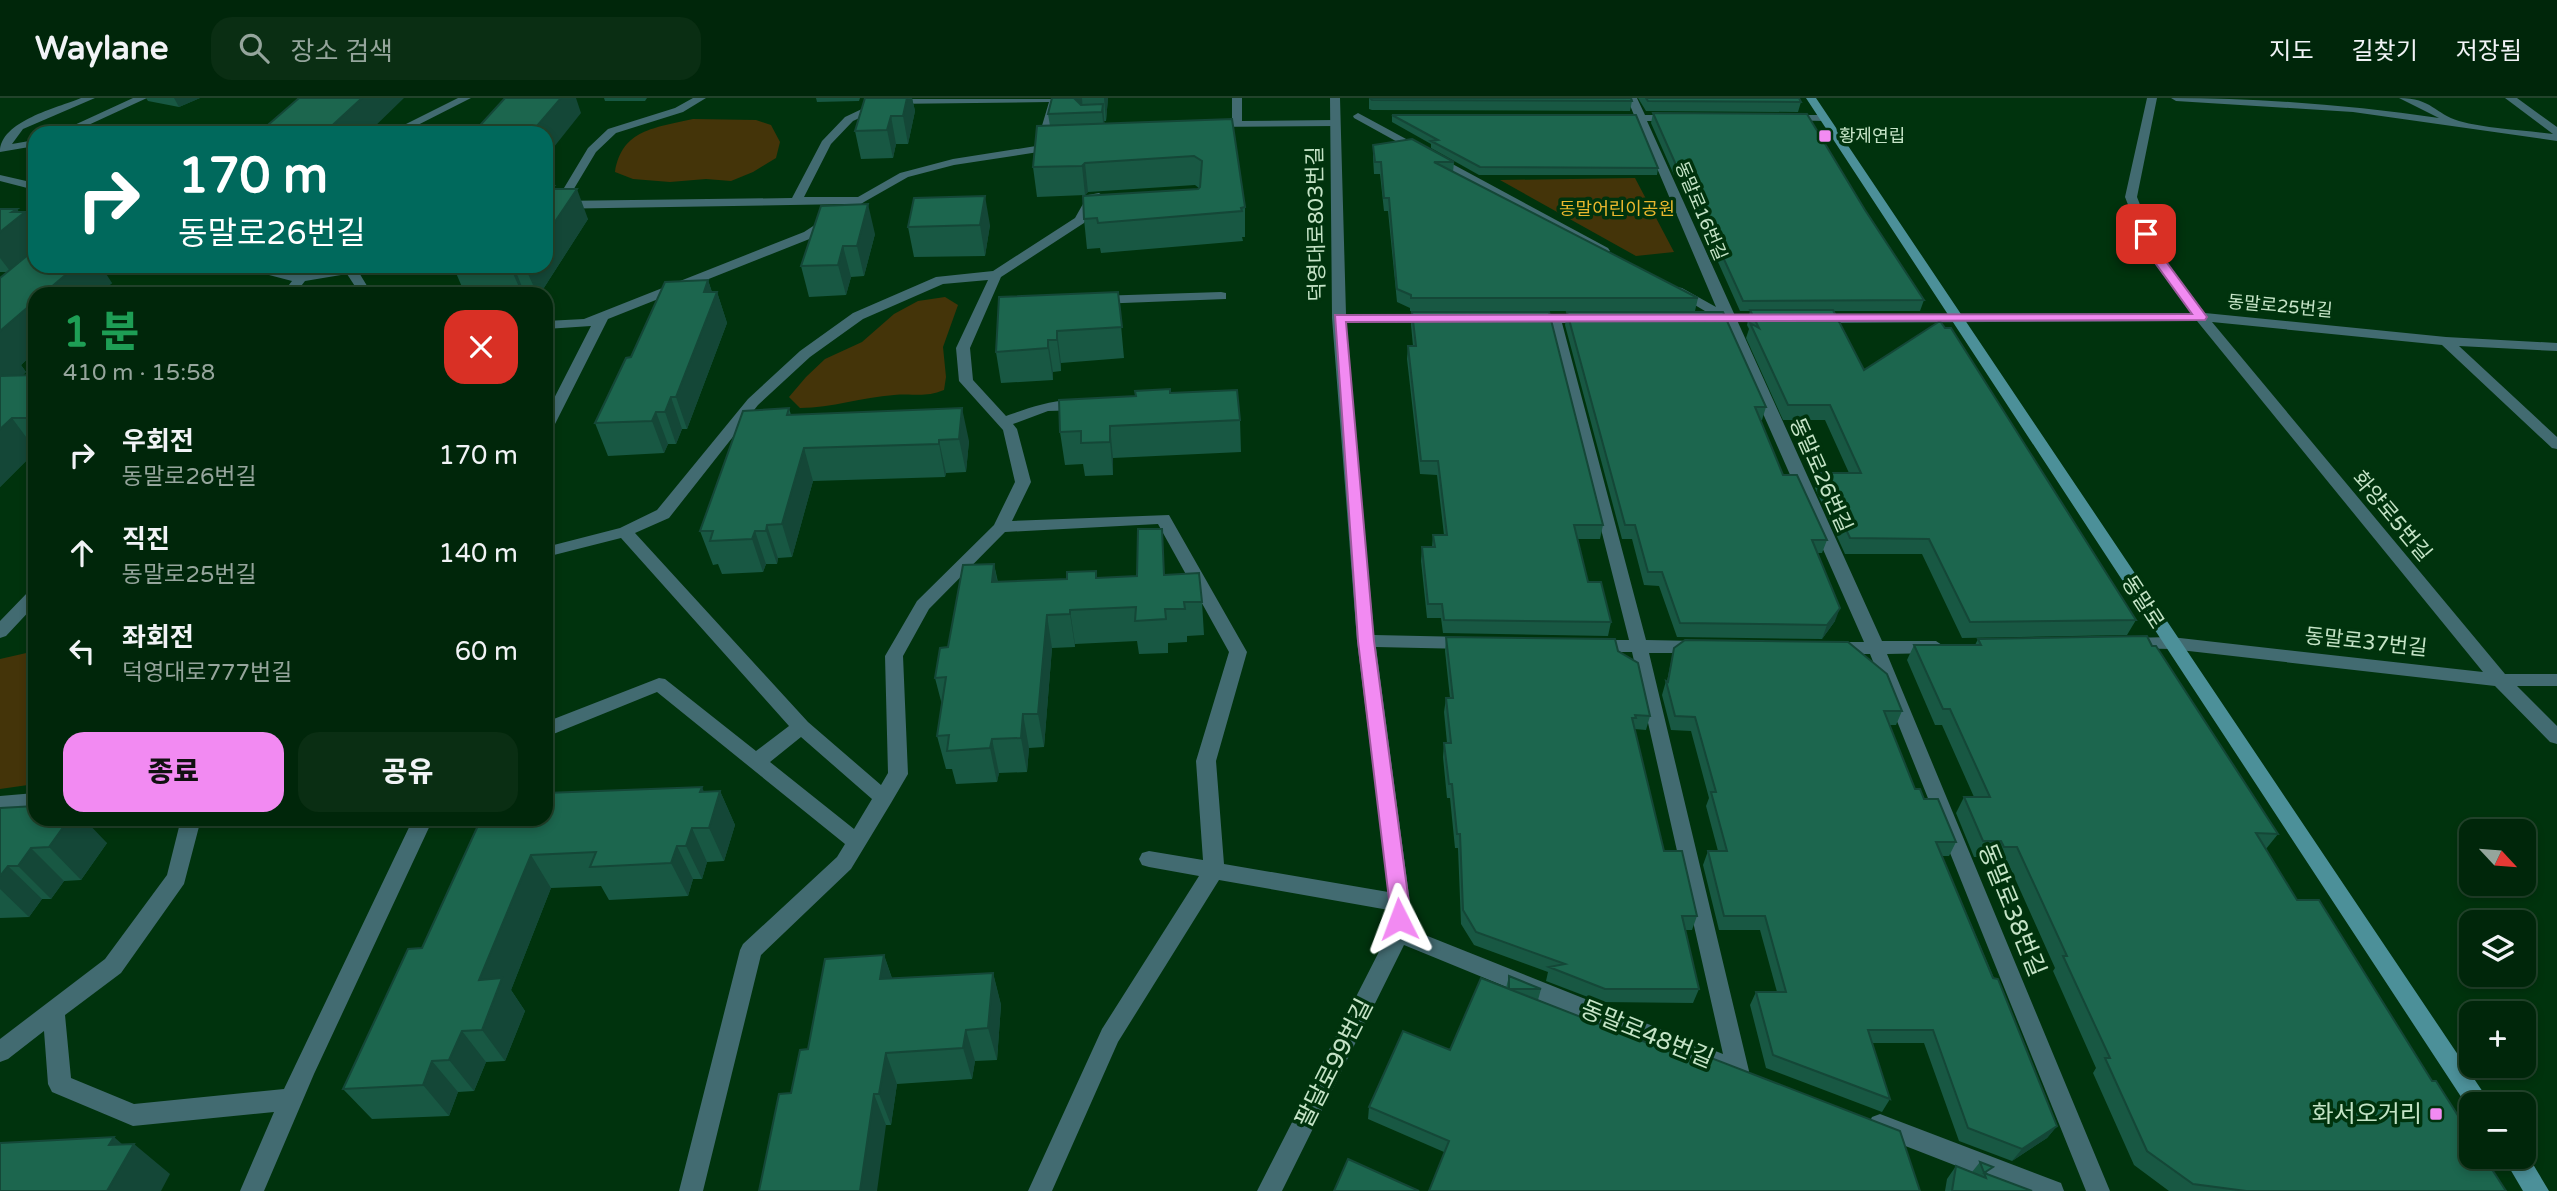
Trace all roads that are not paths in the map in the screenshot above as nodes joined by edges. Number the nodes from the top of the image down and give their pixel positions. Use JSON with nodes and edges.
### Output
{"nodes":[{"id":1,"x":90,"y":98,"type":"edge"},
{"id":2,"x":142,"y":98,"type":"edge"},
{"id":3,"x":466,"y":98,"type":"edge"},
{"id":4,"x":701,"y":98,"type":"edge"},
{"id":5,"x":1237,"y":98,"type":"edge"},
{"id":6,"x":1335,"y":98,"type":"edge"},
{"id":7,"x":1632,"y":98,"type":"edge"},
{"id":8,"x":1811,"y":98,"type":"edge"},
{"id":9,"x":2152,"y":98,"type":"edge"},
{"id":10,"x":2176,"y":98,"type":"edge"},
{"id":11,"x":2404,"y":98,"type":"edge"},
{"id":12,"x":2510,"y":98,"type":"edge"},
{"id":13,"x":1055,"y":99,"type":"edge"},
{"id":14,"x":1358,"y":116,"type":"junction"},
{"id":15,"x":1385,"y":116,"type":"edge"},
{"id":16,"x":1601,"y":118,"type":"edge"},
{"id":17,"x":1642,"y":118,"type":"junction"},
{"id":18,"x":1681,"y":118,"type":"edge"},
{"id":19,"x":1772,"y":118,"type":"edge"},
{"id":20,"x":1824,"y":118,"type":"junction"},
{"id":21,"x":1335,"y":119,"type":"junction"},
{"id":22,"x":2454,"y":123,"type":"junction"},
{"id":23,"x":1237,"y":125,"type":"junction"},
{"id":24,"x":78,"y":126,"type":"edge"},
{"id":25,"x":408,"y":126,"type":"edge"},
{"id":26,"x":1196,"y":127,"type":"edge"},
{"id":27,"x":2557,"y":132,"type":"edge"},
{"id":28,"x":2557,"y":138,"type":"edge"},
{"id":29,"x":28,"y":144,"type":"edge"},
{"id":30,"x":2,"y":148,"type":"edge"},
{"id":31,"x":1055,"y":148,"type":"edge"},
{"id":32,"x":1041,"y":149,"type":"junction"},
{"id":33,"x":0,"y":178,"type":"edge"},
{"id":34,"x":28,"y":185,"type":"edge"},
{"id":35,"x":1118,"y":196,"type":"edge"},
{"id":36,"x":553,"y":200,"type":"edge"},
{"id":37,"x":860,"y":200,"type":"junction"},
{"id":38,"x":796,"y":201,"type":"junction"},
{"id":39,"x":553,"y":204,"type":"edge"},
{"id":40,"x":1620,"y":260,"type":"edge"},
{"id":41,"x":273,"y":273,"type":"edge"},
{"id":42,"x":326,"y":273,"type":"edge"},
{"id":43,"x":996,"y":275,"type":"junction"},
{"id":44,"x":302,"y":277,"type":"junction"},
{"id":45,"x":1668,"y":286,"type":"edge"},
{"id":46,"x":294,"y":287,"type":"edge"},
{"id":47,"x":1221,"y":296,"type":"dead end"},
{"id":48,"x":1088,"y":300,"type":"edge"},
{"id":49,"x":999,"y":310,"type":"edge"},
{"id":50,"x":603,"y":316,"type":"junction"},
{"id":51,"x":977,"y":317,"type":"junction"},
{"id":52,"x":2201,"y":317,"type":"junction"},
{"id":53,"x":1339,"y":318,"type":"junction"},
{"id":54,"x":1447,"y":319,"type":"edge"},
{"id":55,"x":1514,"y":319,"type":"edge"},
{"id":56,"x":1608,"y":319,"type":"edge"},
{"id":57,"x":1701,"y":319,"type":"edge"},
{"id":58,"x":1735,"y":319,"type":"junction"},
{"id":59,"x":1795,"y":319,"type":"edge"},
{"id":60,"x":1956,"y":319,"type":"junction"},
{"id":61,"x":1555,"y":320,"type":"junction"},
{"id":62,"x":553,"y":325,"type":"edge"},
{"id":63,"x":2446,"y":341,"type":"junction"},
{"id":64,"x":2557,"y":347,"type":"edge"},
{"id":65,"x":1101,"y":405,"type":"edge"},
{"id":66,"x":553,"y":414,"type":"edge"},
{"id":67,"x":1004,"y":422,"type":"junction"},
{"id":68,"x":2557,"y":445,"type":"edge"},
{"id":69,"x":1001,"y":527,"type":"junction"},
{"id":70,"x":625,"y":532,"type":"junction"},
{"id":71,"x":553,"y":550,"type":"edge"},
{"id":72,"x":28,"y":602,"type":"edge"},
{"id":73,"x":0,"y":632,"type":"edge"},
{"id":74,"x":1366,"y":641,"type":"junction"},
{"id":75,"x":1489,"y":643,"type":"edge"},
{"id":76,"x":2171,"y":643,"type":"junction"},
{"id":77,"x":1571,"y":645,"type":"edge"},
{"id":78,"x":2104,"y":645,"type":"edge"},
{"id":79,"x":1639,"y":646,"type":"junction"},
{"id":80,"x":1723,"y":647,"type":"edge"},
{"id":81,"x":1957,"y":647,"type":"edge"},
{"id":82,"x":1807,"y":648,"type":"edge"},
{"id":83,"x":1877,"y":648,"type":"junction"},
{"id":84,"x":2500,"y":680,"type":"junction"},
{"id":85,"x":2557,"y":680,"type":"edge"},
{"id":86,"x":553,"y":727,"type":"edge"},
{"id":87,"x":801,"y":727,"type":"junction"},
{"id":88,"x":2557,"y":737,"type":"edge"},
{"id":89,"x":756,"y":762,"type":"junction"},
{"id":90,"x":884,"y":798,"type":"junction"},
{"id":91,"x":28,"y":802,"type":"edge"},
{"id":92,"x":0,"y":804,"type":"edge"},
{"id":93,"x":189,"y":826,"type":"edge"},
{"id":94,"x":420,"y":826,"type":"edge"},
{"id":95,"x":857,"y":842,"type":"junction"},
{"id":96,"x":1149,"y":859,"type":"dead end"},
{"id":97,"x":1214,"y":870,"type":"junction"},
{"id":98,"x":1399,"y":903,"type":"junction"},
{"id":99,"x":1399,"y":934,"type":"junction"},
{"id":100,"x":54,"y":1011,"type":"junction"},
{"id":101,"x":0,"y":1052,"type":"edge"},
{"id":102,"x":1738,"y":1071,"type":"junction"},
{"id":103,"x":1763,"y":1080,"type":"edge"},
{"id":104,"x":2471,"y":1092,"type":"edge"},
{"id":105,"x":292,"y":1099,"type":"junction"},
{"id":106,"x":1864,"y":1119,"type":"edge"},
{"id":107,"x":2523,"y":1169,"type":"edge"},
{"id":108,"x":252,"y":1191,"type":"edge"},
{"id":109,"x":691,"y":1191,"type":"edge"},
{"id":110,"x":1040,"y":1191,"type":"edge"},
{"id":111,"x":1269,"y":1191,"type":"edge"},
{"id":112,"x":2053,"y":1191,"type":"edge"},
{"id":113,"x":2098,"y":1191,"type":"edge"},
{"id":114,"x":2538,"y":1191,"type":"edge"}],
"edges":[{"from":1,"to":30,"type":"street"},
{"from":2,"to":24,"type":"street"},
{"from":3,"to":25,"type":"street"},
{"from":4,"to":36,"type":"street"},
{"from":5,"to":23,"type":"street"},
{"from":6,"to":21,"type":"street","name":"덕영대로803번길"},
{"from":7,"to":17,"type":"street","name":"동말로16번길"},
{"from":8,"to":20,"type":"street","name":"동말로"},
{"from":9,"to":52,"type":"street","name":"화양로5번길"},
{"from":10,"to":22,"type":"street"},
{"from":11,"to":22,"type":"street"},
{"from":12,"to":27,"type":"street"},
{"from":13,"to":32,"type":"street"},
{"from":13,"to":38,"type":"street"},
{"from":14,"to":15,"type":"street"},
{"from":14,"to":21,"type":"street"},
{"from":14,"to":40,"type":"street"},
{"from":16,"to":17,"type":"street"},
{"from":17,"to":18,"type":"street"},
{"from":17,"to":58,"type":"street","name":"동말로16번길"},
{"from":19,"to":20,"type":"street"},
{"from":20,"to":60,"type":"street","name":"동말로"},
{"from":21,"to":23,"type":"street"},
{"from":21,"to":53,"type":"street","name":"덕영대로803번길"},
{"from":22,"to":28,"type":"street"},
{"from":23,"to":26,"type":"street"},
{"from":29,"to":30,"type":"street"},
{"from":31,"to":32,"type":"street"},
{"from":32,"to":37,"type":"street"},
{"from":33,"to":34,"type":"street"},
{"from":35,"to":43,"type":"street"},
{"from":37,"to":38,"type":"street"},
{"from":37,"to":50,"type":"street"},
{"from":38,"to":39,"type":"street"},
{"from":41,"to":44,"type":"street"},
{"from":42,"to":44,"type":"street"},
{"from":43,"to":51,"type":"street"},
{"from":43,"to":70,"type":"street"},
{"from":44,"to":46,"type":"street"},
{"from":45,"to":58,"type":"street"},
{"from":47,"to":48,"type":"street"},
{"from":49,"to":51,"type":"street"},
{"from":50,"to":62,"type":"street"},
{"from":50,"to":66,"type":"street"},
{"from":51,"to":67,"type":"street"},
{"from":52,"to":60,"type":"street","name":"동말로25번길"},
{"from":52,"to":63,"type":"street","name":"동말로25번길"},
{"from":52,"to":84,"type":"street","name":"화양로5번길"},
{"from":53,"to":54,"type":"street"},
{"from":53,"to":74,"type":"street","name":"덕영대로803번길"},
{"from":55,"to":61,"type":"street"},
{"from":56,"to":61,"type":"street"},
{"from":57,"to":58,"type":"street"},
{"from":58,"to":83,"type":"street","name":"동말로26번길"},
{"from":59,"to":60,"type":"street"},
{"from":60,"to":76,"type":"street","name":"동말로"},
{"from":61,"to":79,"type":"street"},
{"from":63,"to":64,"type":"street","name":"동말로25번길"},
{"from":63,"to":68,"type":"street"},
{"from":65,"to":67,"type":"street"},
{"from":67,"to":69,"type":"street"},
{"from":69,"to":90,"type":"street"},
{"from":69,"to":97,"type":"street"},
{"from":70,"to":71,"type":"street"},
{"from":70,"to":87,"type":"street"},
{"from":72,"to":73,"type":"street"},
{"from":74,"to":75,"type":"street"},
{"from":74,"to":98,"type":"street","name":"덕영대로803번길"},
{"from":76,"to":78,"type":"street"},
{"from":76,"to":84,"type":"street","name":"동말로37번길"},
{"from":76,"to":104,"type":"street","name":"동말로"},
{"from":77,"to":79,"type":"street"},
{"from":79,"to":80,"type":"street"},
{"from":79,"to":102,"type":"street"},
{"from":81,"to":83,"type":"street"},
{"from":82,"to":83,"type":"street"},
{"from":83,"to":113,"type":"street","name":"동말로38번길"},
{"from":84,"to":85,"type":"street","name":"동말로37번길"},
{"from":84,"to":88,"type":"street","name":"화양로5번길"},
{"from":86,"to":89,"type":"street"},
{"from":87,"to":89,"type":"street"},
{"from":87,"to":90,"type":"street"},
{"from":89,"to":95,"type":"street"},
{"from":90,"to":95,"type":"street"},
{"from":91,"to":92,"type":"street"},
{"from":93,"to":100,"type":"street"},
{"from":94,"to":105,"type":"street"},
{"from":95,"to":109,"type":"street"},
{"from":96,"to":97,"type":"street"},
{"from":97,"to":98,"type":"street"},
{"from":97,"to":110,"type":"street"},
{"from":98,"to":99,"type":"street","name":"덕영대로803번길"},
{"from":99,"to":102,"type":"street","name":"동말로48번길"},
{"from":99,"to":111,"type":"street","name":"팔달로99번길"},
{"from":100,"to":101,"type":"street"},
{"from":100,"to":105,"type":"street"},
{"from":102,"to":103,"type":"street","name":"동말로48번길"},
{"from":105,"to":108,"type":"street"},
{"from":106,"to":112,"type":"street"},
{"from":107,"to":114,"type":"street"}]}
